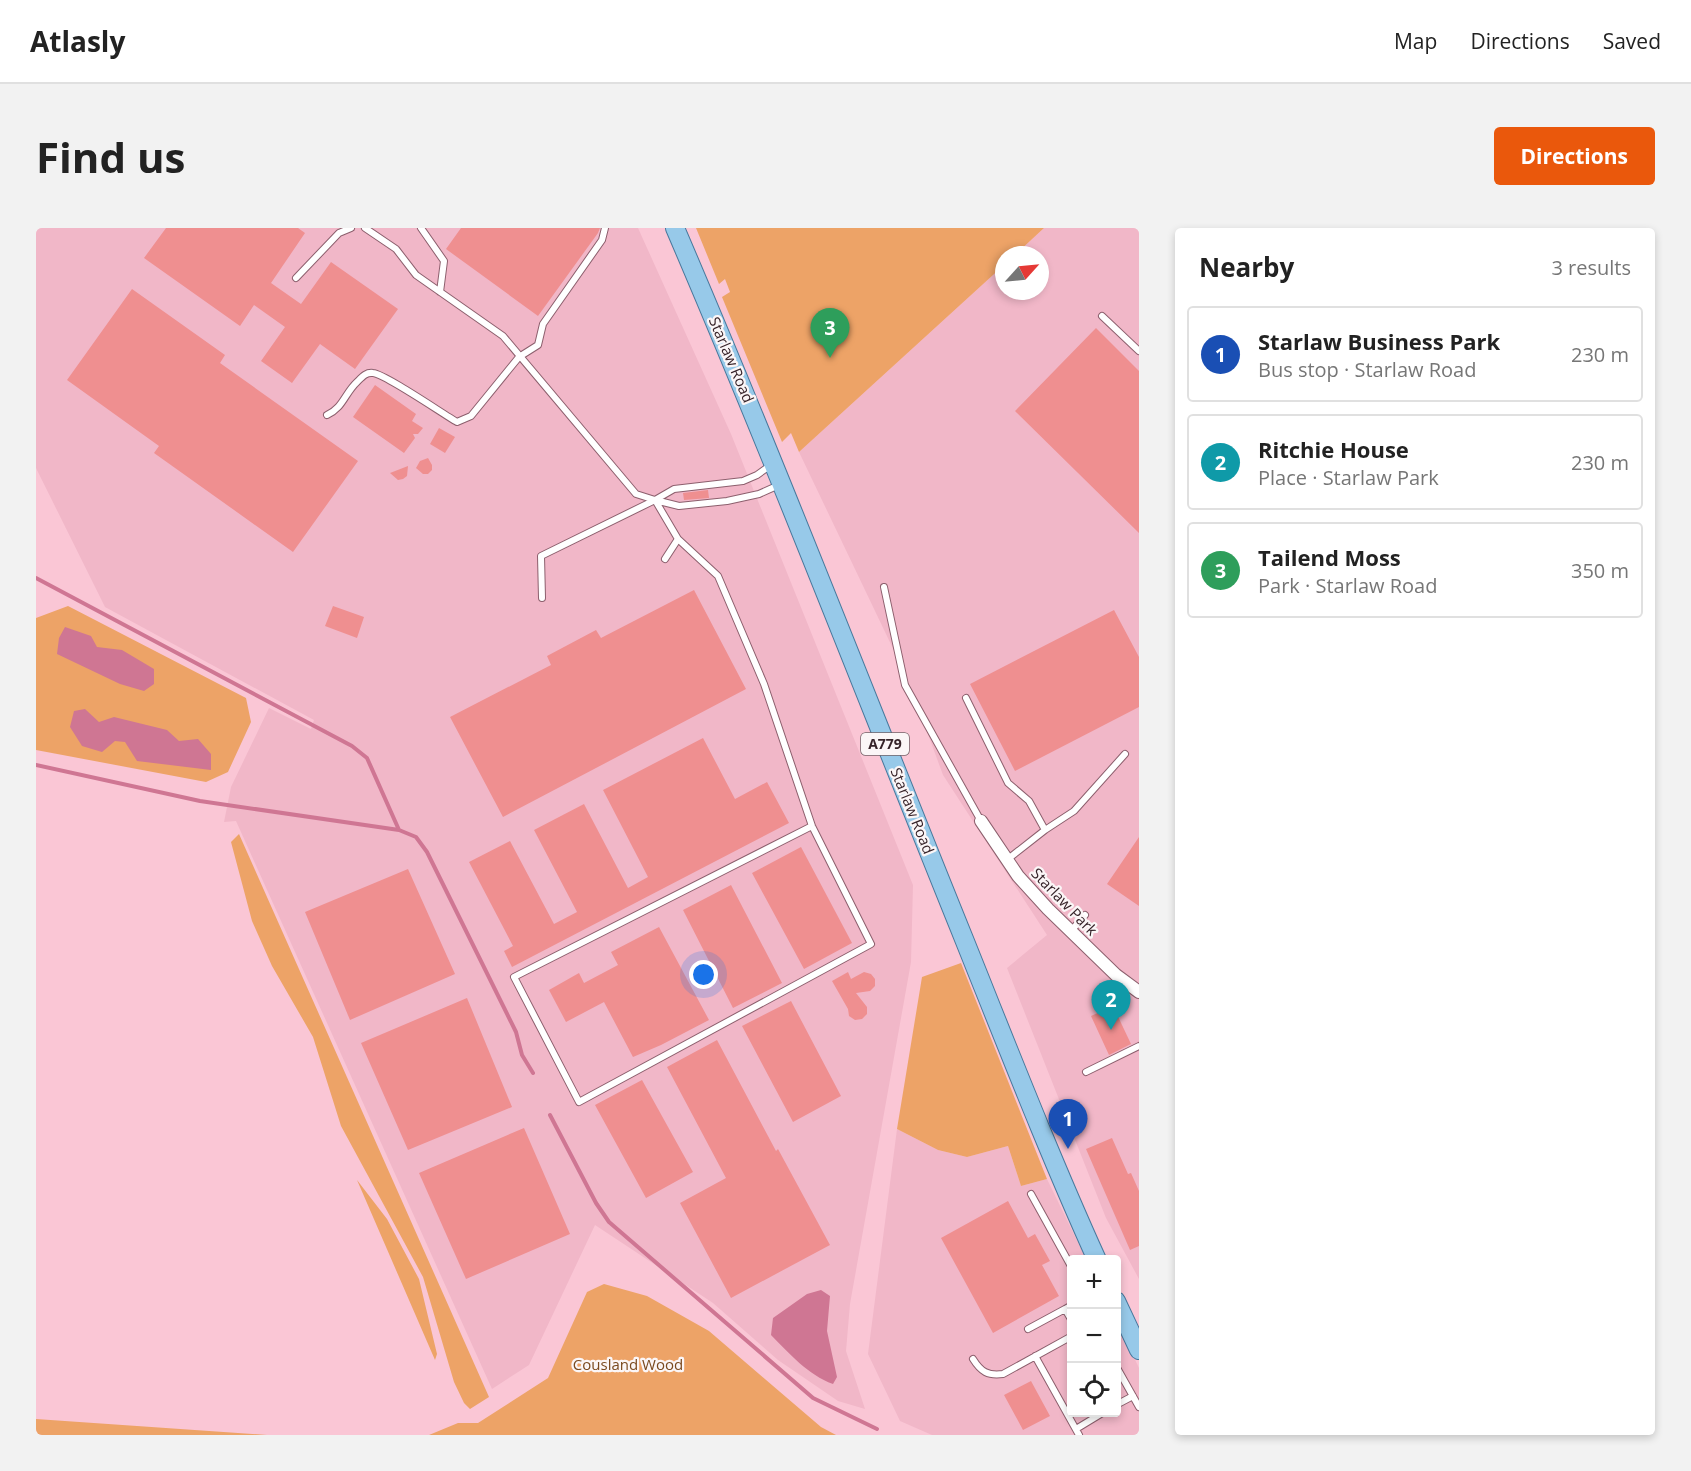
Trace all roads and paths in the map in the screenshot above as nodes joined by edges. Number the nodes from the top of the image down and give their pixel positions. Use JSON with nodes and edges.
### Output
{"nodes":[{"id":1,"x":351,"y":228,"type":"edge"},
{"id":2,"x":365,"y":228,"type":"edge"},
{"id":3,"x":421,"y":228,"type":"edge"},
{"id":4,"x":605,"y":228,"type":"edge"},
{"id":5,"x":675,"y":228,"type":"edge"},
{"id":6,"x":296,"y":278,"type":"dead end"},
{"id":7,"x":440,"y":291,"type":"junction"},
{"id":8,"x":1102,"y":315,"type":"dead end"},
{"id":9,"x":1139,"y":351,"type":"edge"},
{"id":10,"x":519,"y":357,"type":"junction"},
{"id":11,"x":327,"y":414,"type":"dead end"},
{"id":12,"x":774,"y":464,"type":"junction"},
{"id":13,"x":782,"y":484,"type":"junction"},
{"id":14,"x":656,"y":500,"type":"junction"},
{"id":15,"x":678,"y":539,"type":"junction"},
{"id":16,"x":665,"y":559,"type":"dead end"},
{"id":17,"x":884,"y":587,"type":"dead end"},
{"id":18,"x":542,"y":598,"type":"dead end"},
{"id":19,"x":966,"y":698,"type":"dead end"},
{"id":20,"x":1125,"y":754,"type":"dead end"},
{"id":21,"x":981,"y":821,"type":"joint"},
{"id":22,"x":812,"y":826,"type":"junction"},
{"id":23,"x":1046,"y":830,"type":"junction"},
{"id":24,"x":1007,"y":860,"type":"junction"},
{"id":25,"x":1085,"y":915,"type":"dead end"},
{"id":26,"x":1071,"y":932,"type":"junction"},
{"id":27,"x":1139,"y":992,"type":"edge"},
{"id":28,"x":1139,"y":1046,"type":"edge"},
{"id":29,"x":1086,"y":1072,"type":"dead end"},
{"id":30,"x":1031,"y":1194,"type":"dead end"},
{"id":31,"x":1095,"y":1255,"type":"edge"},
{"id":32,"x":1067,"y":1261,"type":"edge"},
{"id":33,"x":1067,"y":1308,"type":"edge"},
{"id":34,"x":1121,"y":1319,"type":"edge"},
{"id":35,"x":1028,"y":1329,"type":"dead end"},
{"id":36,"x":1067,"y":1338,"type":"edge"},
{"id":37,"x":1138,"y":1348,"type":"edge"},
{"id":38,"x":1035,"y":1356,"type":"junction"},
{"id":39,"x":973,"y":1359,"type":"dead end"},
{"id":40,"x":1121,"y":1375,"type":"edge"},
{"id":41,"x":1133,"y":1396,"type":"junction"},
{"id":42,"x":1121,"y":1402,"type":"edge"},
{"id":43,"x":1139,"y":1407,"type":"edge"},
{"id":44,"x":1098,"y":1417,"type":"edge"},
{"id":45,"x":1077,"y":1432,"type":"edge"}],
"edges":[{"from":1,"to":6,"type":"lane"},
{"from":2,"to":7,"type":"lane"},
{"from":3,"to":7,"type":"lane"},
{"from":4,"to":10,"type":"lane"},
{"from":5,"to":12,"type":"main road","name":"Starlaw Road","number":"A779"},
{"from":7,"to":10,"type":"lane"},
{"from":8,"to":9,"type":"lane"},
{"from":10,"to":11,"type":"lane"},
{"from":10,"to":14,"type":"lane"},
{"from":12,"to":13,"type":"main road","name":"Starlaw Road","number":"A779"},
{"from":12,"to":14,"type":"lane"},
{"from":13,"to":14,"type":"lane"},
{"from":13,"to":31,"type":"main road","name":"Starlaw Road","number":"A779"},
{"from":14,"to":15,"type":"lane"},
{"from":14,"to":18,"type":"lane"},
{"from":15,"to":16,"type":"lane"},
{"from":15,"to":22,"type":"lane"},
{"from":17,"to":21,"type":"lane"},
{"from":19,"to":23,"type":"lane"},
{"from":20,"to":23,"type":"lane"},
{"from":21,"to":24,"type":"street","name":"Starlaw Park"},
{"from":22,"to":22,"type":"lane"},
{"from":23,"to":24,"type":"lane"},
{"from":24,"to":26,"type":"street","name":"Starlaw Park"},
{"from":25,"to":26,"type":"lane"},
{"from":26,"to":27,"type":"street","name":"Starlaw Park"},
{"from":28,"to":29,"type":"lane"},
{"from":30,"to":32,"type":"lane"},
{"from":33,"to":35,"type":"lane"},
{"from":34,"to":37,"type":"main road"},
{"from":36,"to":38,"type":"lane"},
{"from":38,"to":39,"type":"lane"},
{"from":38,"to":45,"type":"lane"},
{"from":40,"to":41,"type":"lane"},
{"from":41,"to":42,"type":"lane"},
{"from":41,"to":43,"type":"lane"},
{"from":44,"to":45,"type":"lane"}]}
